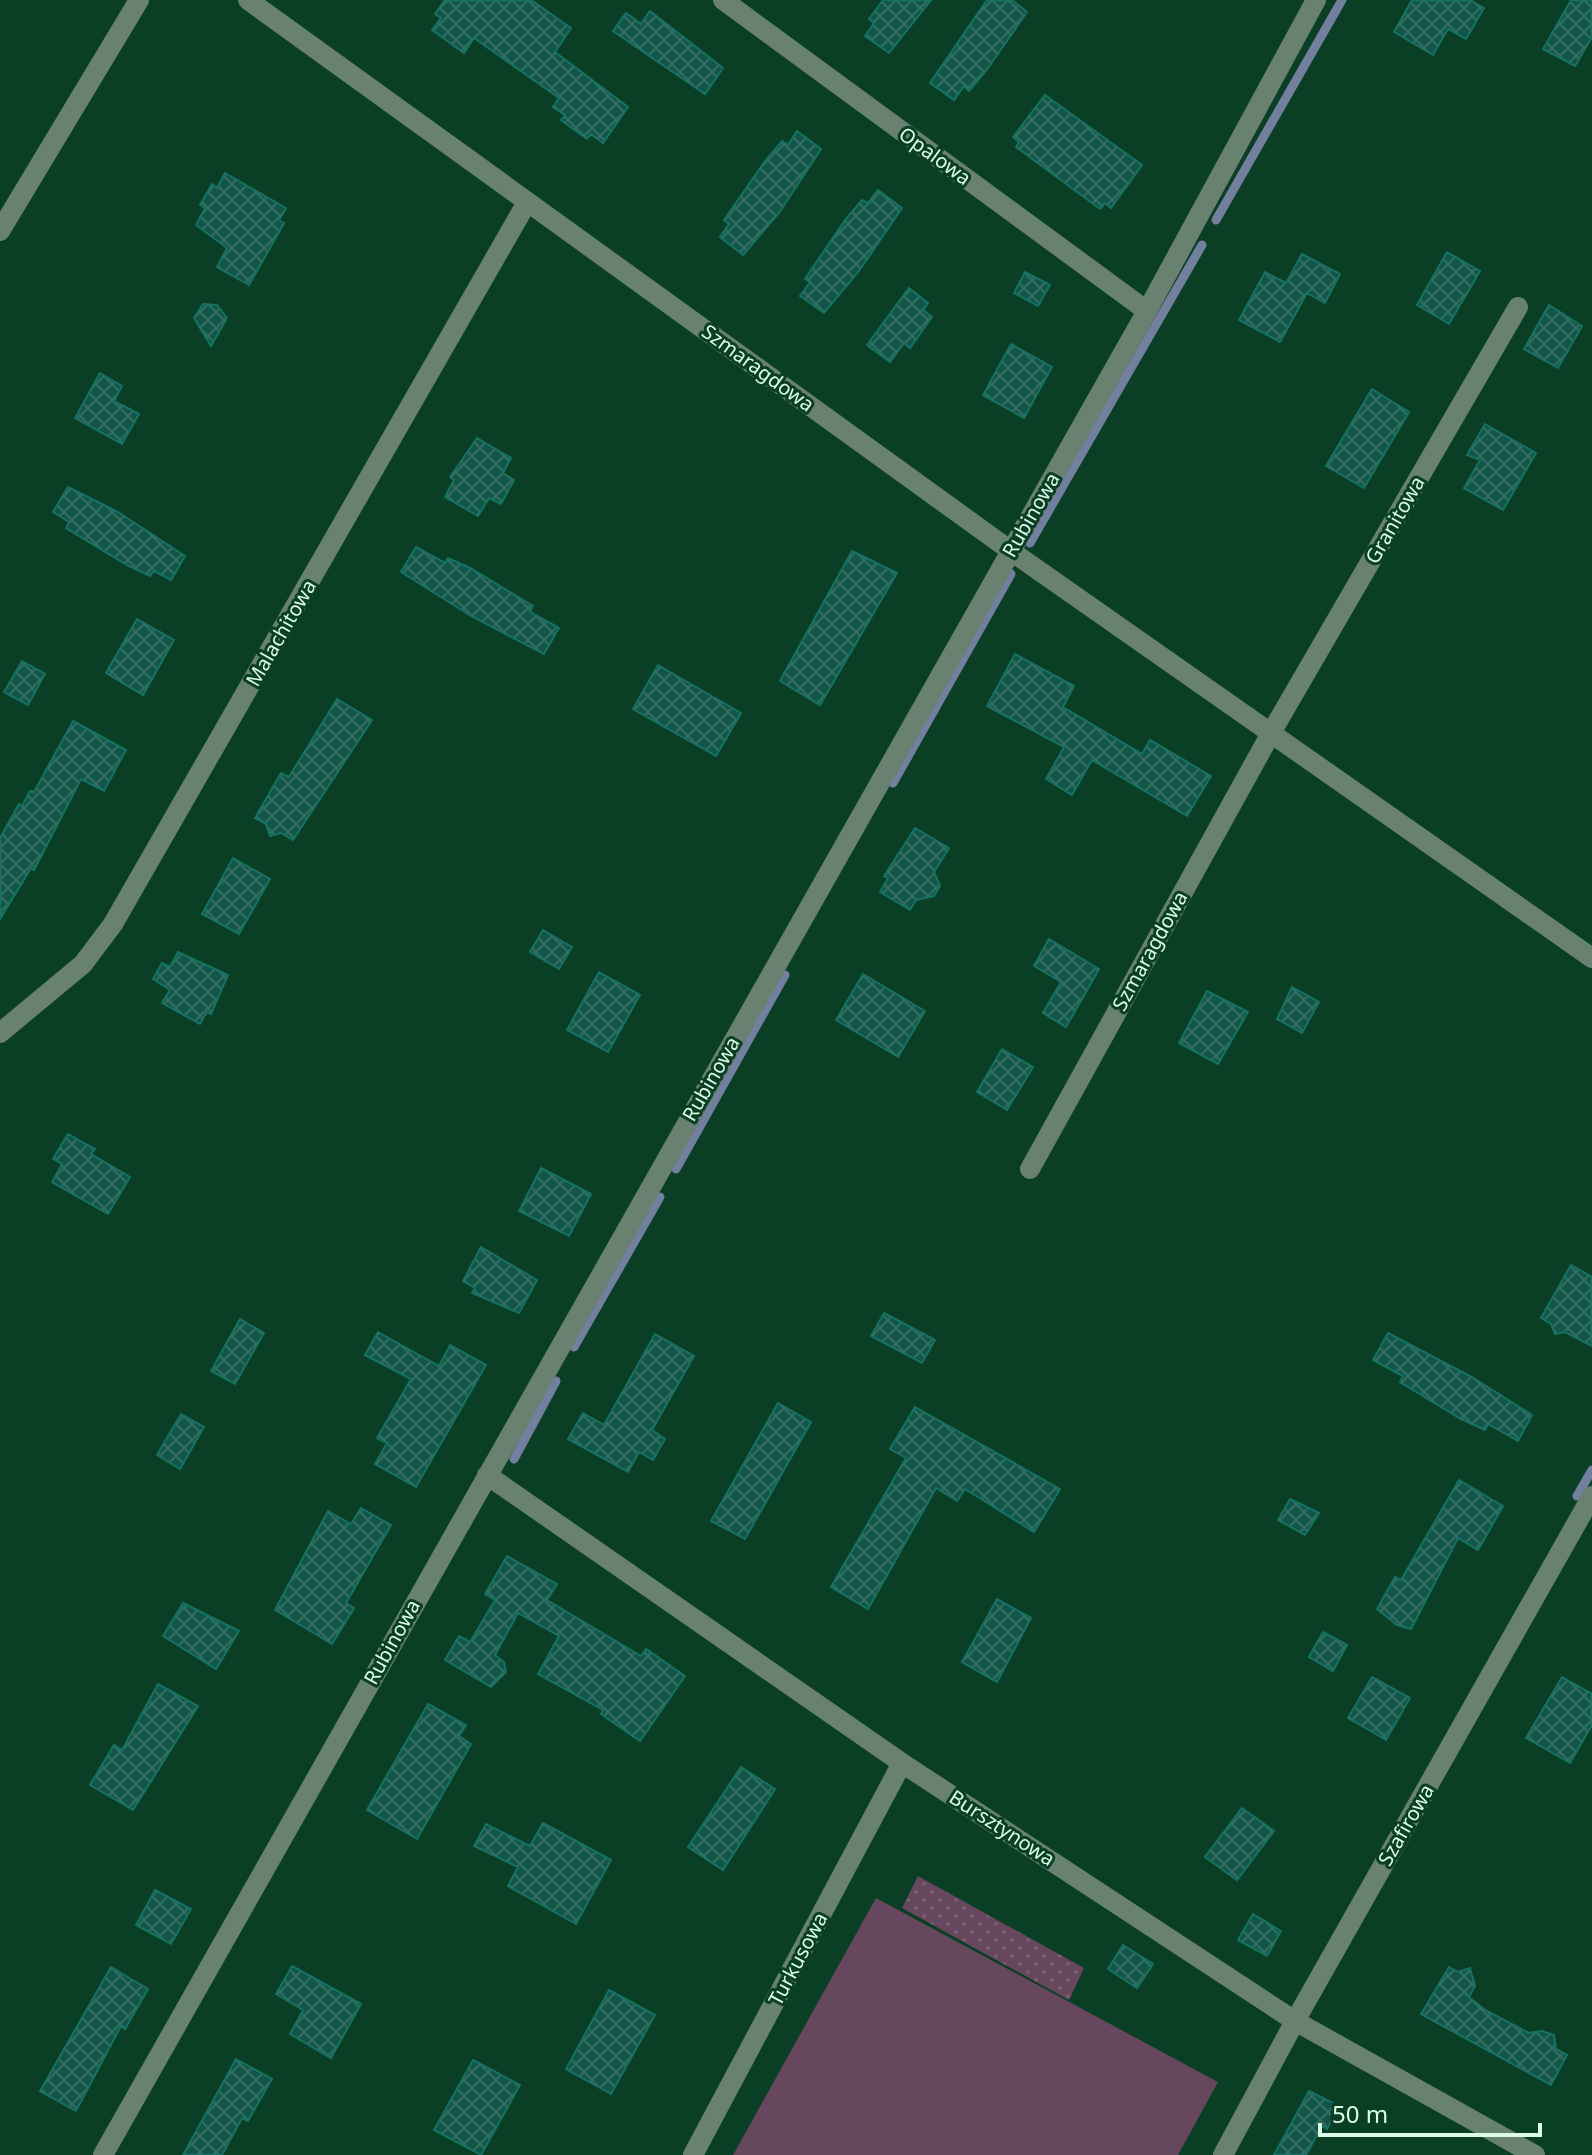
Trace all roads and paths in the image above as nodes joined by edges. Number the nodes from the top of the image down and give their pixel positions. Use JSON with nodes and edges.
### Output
{"nodes":[{"id":1,"x":139,"y":0,"type":"edge"},
{"id":2,"x":248,"y":0,"type":"edge"},
{"id":3,"x":723,"y":0,"type":"edge"},
{"id":4,"x":1316,"y":0,"type":"edge"},
{"id":5,"x":526,"y":204,"type":"junction"},
{"id":6,"x":0,"y":231,"type":"edge"},
{"id":7,"x":1518,"y":307,"type":"dead end"},
{"id":8,"x":1147,"y":311,"type":"junction"},
{"id":9,"x":1011,"y":551,"type":"junction"},
{"id":10,"x":1271,"y":733,"type":"junction"},
{"id":11,"x":1592,"y":958,"type":"edge"},
{"id":12,"x":0,"y":1033,"type":"edge"},
{"id":13,"x":1030,"y":1169,"type":"dead end"},
{"id":14,"x":487,"y":1475,"type":"junction"},
{"id":15,"x":1592,"y":1496,"type":"edge"},
{"id":16,"x":902,"y":1763,"type":"junction"},
{"id":17,"x":1295,"y":2021,"type":"junction"},
{"id":18,"x":103,"y":2155,"type":"edge"},
{"id":19,"x":693,"y":2155,"type":"edge"},
{"id":20,"x":1223,"y":2155,"type":"edge"},
{"id":21,"x":1535,"y":2155,"type":"edge"}],
"edges":[{"from":1,"to":6,"type":"street"},
{"from":2,"to":5,"type":"street","name":"Szmaragdowa"},
{"from":3,"to":8,"type":"street","name":"Opalowa"},
{"from":4,"to":8,"type":"street","name":"Rubinowa"},
{"from":5,"to":9,"type":"street","name":"Szmaragdowa"},
{"from":5,"to":12,"type":"street","name":"Malachitowa"},
{"from":7,"to":10,"type":"street","name":"Granitowa"},
{"from":8,"to":9,"type":"street","name":"Rubinowa"},
{"from":9,"to":10,"type":"street","name":"Szmaragdowa"},
{"from":9,"to":14,"type":"street","name":"Rubinowa"},
{"from":10,"to":11,"type":"street","name":"Szmaragdowa"},
{"from":10,"to":13,"type":"street","name":"Szmaragdowa"},
{"from":14,"to":16,"type":"street","name":"Bursztynowa"},
{"from":14,"to":18,"type":"street","name":"Rubinowa"},
{"from":15,"to":17,"type":"street","name":"Szafirowa"},
{"from":16,"to":17,"type":"street","name":"Bursztynowa"},
{"from":16,"to":19,"type":"street","name":"Turkusowa"},
{"from":17,"to":20,"type":"street","name":"Szafirowa"},
{"from":17,"to":21,"type":"street","name":"Bursztynowa"}]}
